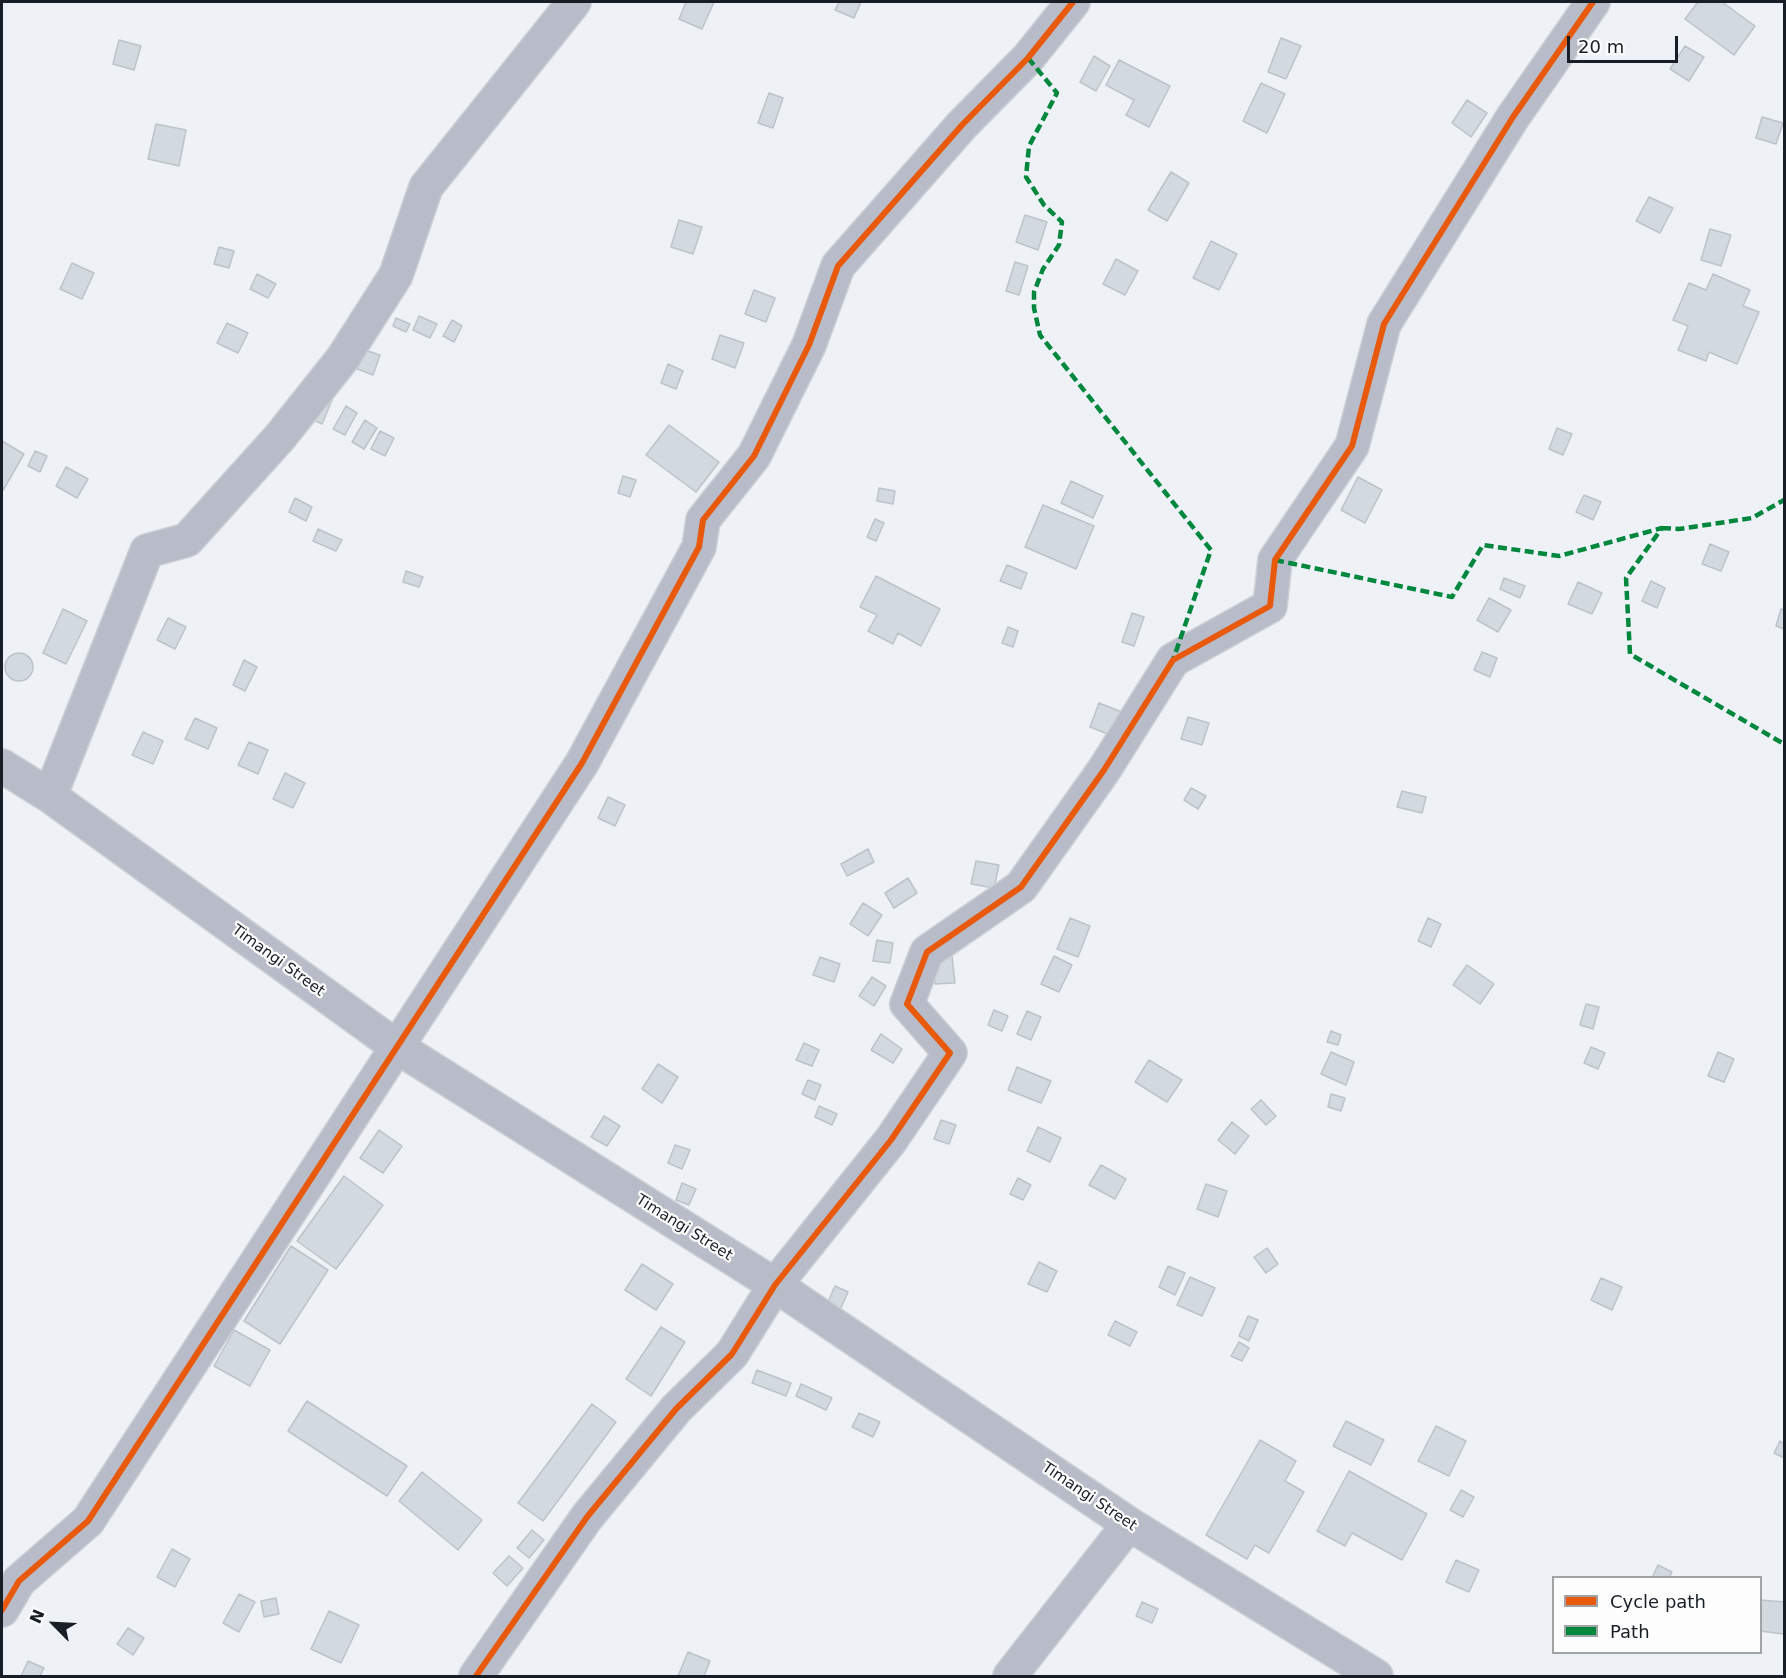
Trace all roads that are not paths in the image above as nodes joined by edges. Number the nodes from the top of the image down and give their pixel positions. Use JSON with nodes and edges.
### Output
{"nodes":[{"id":1,"x":574,"y":2,"type":"edge"},
{"id":2,"x":1073,"y":2,"type":"edge"},
{"id":3,"x":1593,"y":2,"type":"edge"},
{"id":4,"x":2,"y":766,"type":"edge"},
{"id":5,"x":50,"y":796,"type":"junction"},
{"id":6,"x":397,"y":1047,"type":"junction"},
{"id":7,"x":775,"y":1285,"type":"junction"},
{"id":8,"x":1129,"y":1524,"type":"junction"},
{"id":9,"x":2,"y":1610,"type":"edge"},
{"id":10,"x":476,"y":1677,"type":"edge"},
{"id":11,"x":1010,"y":1677,"type":"edge"},
{"id":12,"x":1376,"y":1677,"type":"edge"}],
"edges":[{"from":1,"to":5,"type":"street"},
{"from":2,"to":6,"type":"street"},
{"from":3,"to":7,"type":"street"},
{"from":4,"to":5,"type":"street","name":"Timangi Street"},
{"from":5,"to":6,"type":"street","name":"Timangi Street"},
{"from":6,"to":7,"type":"street","name":"Timangi Street"},
{"from":6,"to":9,"type":"street"},
{"from":7,"to":8,"type":"street","name":"Timangi Street"},
{"from":7,"to":10,"type":"street"},
{"from":8,"to":11,"type":"street"},
{"from":8,"to":12,"type":"street","name":"Timangi Street"}]}
